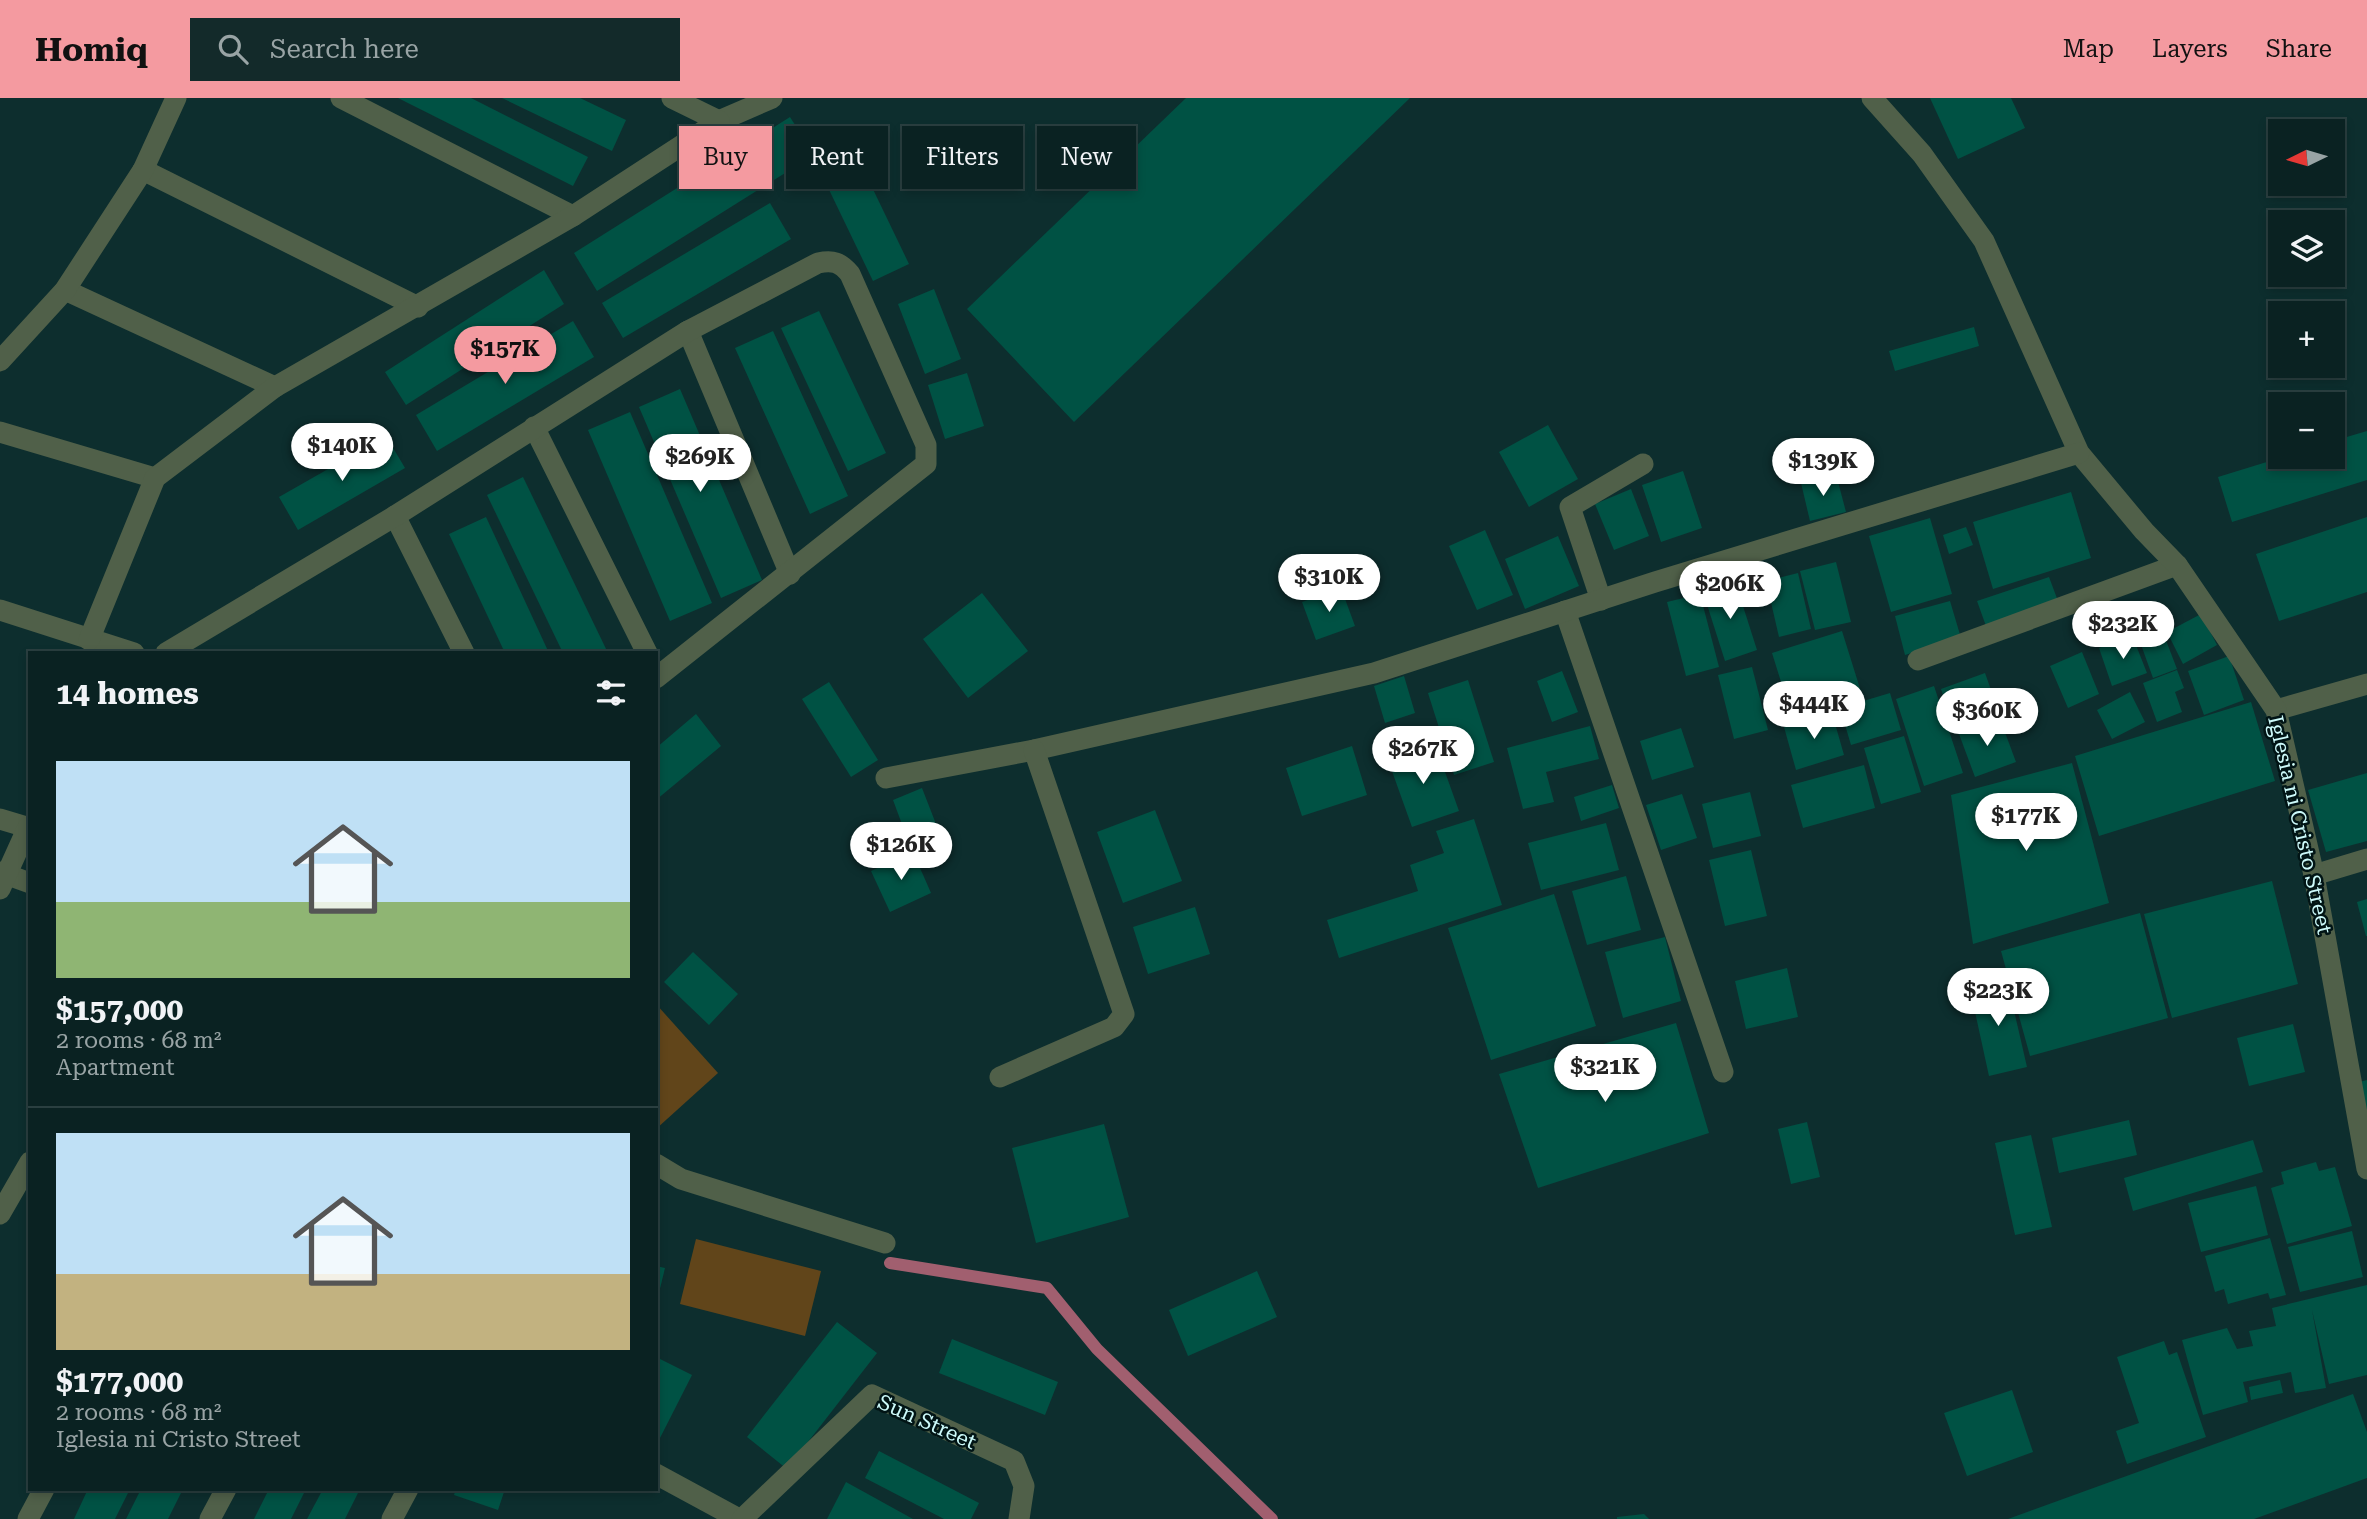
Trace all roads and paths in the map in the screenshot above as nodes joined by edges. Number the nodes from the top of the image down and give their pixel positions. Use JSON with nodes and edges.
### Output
{"nodes":[{"id":1,"x":176,"y":98,"type":"edge"},
{"id":2,"x":341,"y":98,"type":"edge"},
{"id":3,"x":672,"y":98,"type":"edge"},
{"id":4,"x":772,"y":98,"type":"edge"},
{"id":5,"x":1872,"y":98,"type":"edge"},
{"id":6,"x":719,"y":121,"type":"junction"},
{"id":7,"x":143,"y":170,"type":"junction"},
{"id":8,"x":573,"y":216,"type":"junction"},
{"id":9,"x":65,"y":290,"type":"junction"},
{"id":10,"x":418,"y":307,"type":"junction"},
{"id":11,"x":688,"y":331,"type":"junction"},
{"id":12,"x":0,"y":361,"type":"edge"},
{"id":13,"x":275,"y":387,"type":"junction"},
{"id":14,"x":534,"y":427,"type":"junction"},
{"id":15,"x":0,"y":432,"type":"edge"},
{"id":16,"x":2079,"y":453,"type":"junction"},
{"id":17,"x":1643,"y":464,"type":"dead end"},
{"id":18,"x":155,"y":478,"type":"junction"},
{"id":19,"x":395,"y":516,"type":"junction"},
{"id":20,"x":2177,"y":565,"type":"junction"},
{"id":21,"x":790,"y":573,"type":"junction"},
{"id":22,"x":1601,"y":600,"type":"junction"},
{"id":23,"x":0,"y":610,"type":"edge"},
{"id":24,"x":1565,"y":611,"type":"junction"},
{"id":25,"x":89,"y":640,"type":"junction"},
{"id":26,"x":127,"y":651,"type":"edge"},
{"id":27,"x":169,"y":651,"type":"edge"},
{"id":28,"x":463,"y":651,"type":"edge"},
{"id":29,"x":646,"y":651,"type":"edge"},
{"id":30,"x":1918,"y":660,"type":"dead end"},
{"id":31,"x":658,"y":674,"type":"edge"},
{"id":32,"x":2367,"y":684,"type":"edge"},
{"id":33,"x":2276,"y":709,"type":"junction"},
{"id":34,"x":1034,"y":750,"type":"junction"},
{"id":35,"x":886,"y":778,"type":"dead end"},
{"id":36,"x":0,"y":819,"type":"edge"},
{"id":37,"x":28,"y":827,"type":"edge"},
{"id":38,"x":28,"y":829,"type":"edge"},
{"id":39,"x":2367,"y":859,"type":"edge"},
{"id":40,"x":2314,"y":875,"type":"junction"},
{"id":41,"x":3,"y":879,"type":"edge"},
{"id":42,"x":28,"y":883,"type":"edge"},
{"id":43,"x":1723,"y":1072,"type":"dead end"},
{"id":44,"x":1000,"y":1077,"type":"dead end"},
{"id":45,"x":28,"y":1165,"type":"edge"},
{"id":46,"x":658,"y":1165,"type":"edge"},
{"id":47,"x":2367,"y":1170,"type":"edge"},
{"id":48,"x":0,"y":1214,"type":"edge"},
{"id":49,"x":885,"y":1242,"type":"dead end"},
{"id":50,"x":658,"y":1475,"type":"edge"},
{"id":51,"x":43,"y":1491,"type":"edge"},
{"id":52,"x":225,"y":1491,"type":"edge"},
{"id":53,"x":407,"y":1491,"type":"edge"},
{"id":54,"x":28,"y":1519,"type":"edge"},
{"id":55,"x":210,"y":1519,"type":"edge"},
{"id":56,"x":392,"y":1519,"type":"edge"},
{"id":57,"x":741,"y":1519,"type":"edge"},
{"id":58,"x":1019,"y":1519,"type":"edge"}],
"edges":[{"from":1,"to":7,"type":"street"},
{"from":2,"to":8,"type":"street"},
{"from":3,"to":6,"type":"street"},
{"from":4,"to":6,"type":"street"},
{"from":5,"to":16,"type":"street","name":"Iglesia ni Cristo Street"},
{"from":6,"to":8,"type":"street"},
{"from":7,"to":9,"type":"street"},
{"from":7,"to":10,"type":"street"},
{"from":8,"to":10,"type":"street"},
{"from":9,"to":12,"type":"street"},
{"from":9,"to":13,"type":"street"},
{"from":10,"to":13,"type":"street"},
{"from":11,"to":14,"type":"street"},
{"from":11,"to":21,"type":"street"},
{"from":11,"to":21,"type":"street"},
{"from":13,"to":18,"type":"street"},
{"from":14,"to":19,"type":"street"},
{"from":14,"to":29,"type":"street"},
{"from":15,"to":18,"type":"street"},
{"from":16,"to":20,"type":"street","name":"Iglesia ni Cristo Street"},
{"from":16,"to":22,"type":"street"},
{"from":17,"to":22,"type":"street"},
{"from":18,"to":25,"type":"street"},
{"from":19,"to":27,"type":"street"},
{"from":19,"to":28,"type":"street"},
{"from":20,"to":30,"type":"street"},
{"from":20,"to":33,"type":"street","name":"Iglesia ni Cristo Street"},
{"from":21,"to":31,"type":"street"},
{"from":22,"to":24,"type":"street"},
{"from":23,"to":25,"type":"street"},
{"from":24,"to":34,"type":"street"},
{"from":24,"to":43,"type":"street"},
{"from":25,"to":26,"type":"street"},
{"from":32,"to":33,"type":"street"},
{"from":33,"to":40,"type":"street","name":"Iglesia ni Cristo Street"},
{"from":34,"to":35,"type":"street"},
{"from":34,"to":44,"type":"street"},
{"from":36,"to":37,"type":"street"},
{"from":38,"to":41,"type":"street"},
{"from":39,"to":40,"type":"street"},
{"from":40,"to":47,"type":"street","name":"Iglesia ni Cristo Street"},
{"from":41,"to":42,"type":"street"},
{"from":45,"to":48,"type":"street"},
{"from":46,"to":49,"type":"street"},
{"from":50,"to":57,"type":"street","name":"Sun Street"},
{"from":51,"to":54,"type":"street"},
{"from":52,"to":55,"type":"street"},
{"from":53,"to":56,"type":"street"},
{"from":57,"to":58,"type":"street","name":"Sun Street"}]}
